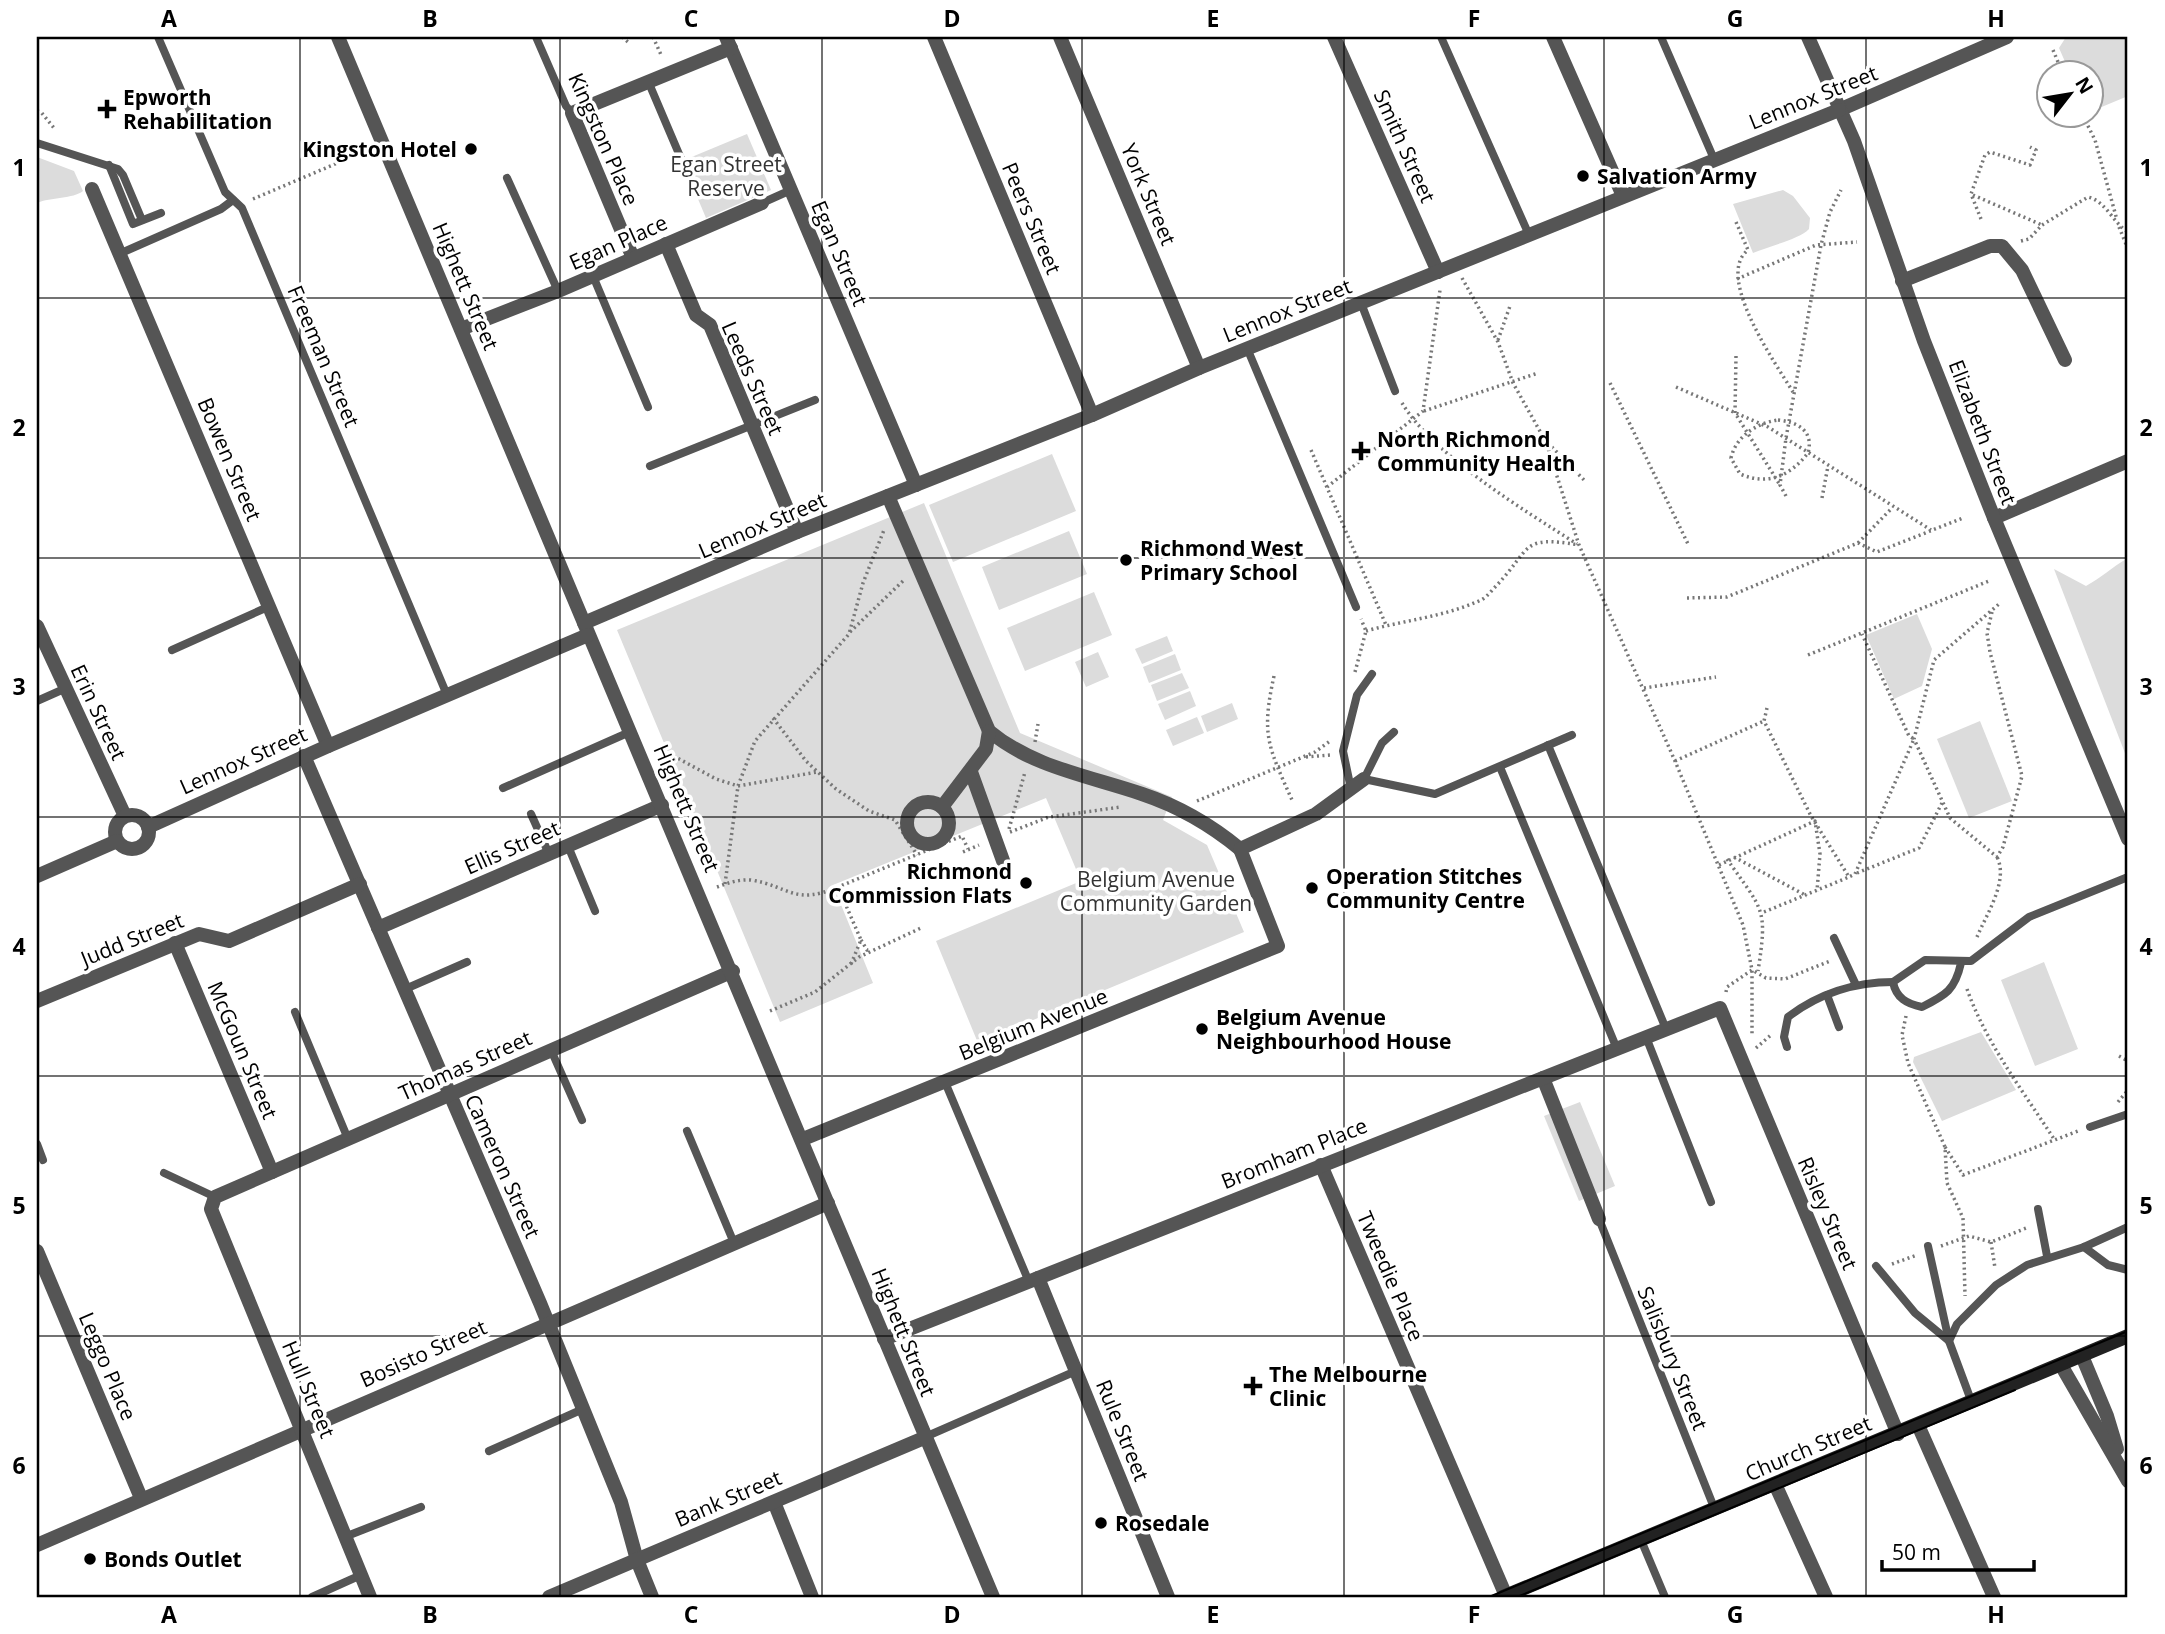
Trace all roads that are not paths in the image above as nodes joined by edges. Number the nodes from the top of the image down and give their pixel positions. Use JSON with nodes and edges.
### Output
{"nodes":[{"id":1,"x":158,"y":37,"type":"edge"},
{"id":2,"x":338,"y":37,"type":"edge"},
{"id":3,"x":536,"y":37,"type":"edge"},
{"id":4,"x":934,"y":37,"type":"edge"},
{"id":5,"x":1060,"y":37,"type":"edge"},
{"id":6,"x":1334,"y":37,"type":"edge"},
{"id":7,"x":1441,"y":37,"type":"edge"},
{"id":8,"x":1553,"y":37,"type":"edge"},
{"id":9,"x":1661,"y":37,"type":"edge"},
{"id":10,"x":1808,"y":37,"type":"edge"},
{"id":11,"x":2007,"y":37,"type":"edge"},
{"id":12,"x":728,"y":43,"type":"edge"},
{"id":13,"x":649,"y":81,"type":"junction"},
{"id":14,"x":1839,"y":110,"type":"junction"},
{"id":15,"x":572,"y":113,"type":"junction"},
{"id":16,"x":37,"y":143,"type":"edge"},
{"id":17,"x":1714,"y":159,"type":"junction"},
{"id":18,"x":682,"y":161,"type":"dead end"},
{"id":19,"x":507,"y":178,"type":"dead end"},
{"id":20,"x":92,"y":190,"type":"dead end"},
{"id":21,"x":790,"y":190,"type":"junction"},
{"id":22,"x":1623,"y":196,"type":"junction"},
{"id":23,"x":235,"y":202,"type":"junction"},
{"id":24,"x":762,"y":203,"type":"joint"},
{"id":25,"x":161,"y":213,"type":"dead end"},
{"id":26,"x":1529,"y":235,"type":"junction"},
{"id":27,"x":666,"y":244,"type":"junction"},
{"id":28,"x":119,"y":254,"type":"junction"},
{"id":29,"x":633,"y":258,"type":"junction"},
{"id":30,"x":593,"y":276,"type":"junction"},
{"id":31,"x":1439,"y":278,"type":"junction"},
{"id":32,"x":1902,"y":281,"type":"junction"},
{"id":33,"x":558,"y":291,"type":"junction"},
{"id":34,"x":1361,"y":303,"type":"junction"},
{"id":35,"x":461,"y":329,"type":"junction"},
{"id":36,"x":1247,"y":348,"type":"junction"},
{"id":37,"x":2065,"y":360,"type":"dead end"},
{"id":38,"x":1199,"y":368,"type":"junction"},
{"id":39,"x":1395,"y":391,"type":"road end"},
{"id":40,"x":815,"y":400,"type":"dead end"},
{"id":41,"x":648,"y":407,"type":"dead end"},
{"id":42,"x":1092,"y":415,"type":"junction"},
{"id":43,"x":752,"y":425,"type":"junction"},
{"id":44,"x":2128,"y":461,"type":"edge"},
{"id":45,"x":650,"y":466,"type":"dead end"},
{"id":46,"x":916,"y":485,"type":"junction"},
{"id":47,"x":888,"y":496,"type":"junction"},
{"id":48,"x":1994,"y":518,"type":"junction"},
{"id":49,"x":797,"y":532,"type":"junction"},
{"id":50,"x":270,"y":606,"type":"junction"},
{"id":51,"x":1356,"y":607,"type":"road end"},
{"id":52,"x":37,"y":625,"type":"edge"},
{"id":53,"x":586,"y":629,"type":"junction"},
{"id":54,"x":172,"y":650,"type":"dead end"},
{"id":55,"x":1372,"y":674,"type":"dead end"},
{"id":56,"x":64,"y":689,"type":"junction"},
{"id":57,"x":447,"y":695,"type":"junction"},
{"id":58,"x":37,"y":701,"type":"edge"},
{"id":59,"x":632,"y":731,"type":"junction"},
{"id":60,"x":989,"y":731,"type":"junction"},
{"id":61,"x":1394,"y":732,"type":"dead end"},
{"id":62,"x":1572,"y":736,"type":"dead end"},
{"id":63,"x":1548,"y":745,"type":"junction"},
{"id":64,"x":328,"y":746,"type":"junction"},
{"id":65,"x":304,"y":756,"type":"junction"},
{"id":66,"x":1500,"y":767,"type":"junction"},
{"id":67,"x":971,"y":772,"type":"junction"},
{"id":68,"x":1364,"y":779,"type":"junction"},
{"id":69,"x":503,"y":788,"type":"dead end"},
{"id":70,"x":1351,"y":789,"type":"junction"},
{"id":71,"x":662,"y":804,"type":"junction"},
{"id":72,"x":942,"y":807,"type":"dead end"},
{"id":73,"x":531,"y":814,"type":"dead end"},
{"id":74,"x":125,"y":816,"type":"junction"},
{"id":75,"x":148,"y":827,"type":"junction"},
{"id":76,"x":2128,"y":839,"type":"edge"},
{"id":77,"x":117,"y":841,"type":"junction"},
{"id":78,"x":568,"y":846,"type":"junction"},
{"id":79,"x":1240,"y":849,"type":"junction"},
{"id":80,"x":549,"y":854,"type":"junction"},
{"id":81,"x":1006,"y":869,"type":"dead end"},
{"id":82,"x":37,"y":876,"type":"edge"},
{"id":83,"x":2128,"y":877,"type":"edge"},
{"id":84,"x":360,"y":884,"type":"junction"},
{"id":85,"x":595,"y":911,"type":"dead end"},
{"id":86,"x":378,"y":928,"type":"junction"},
{"id":87,"x":1834,"y":938,"type":"dead end"},
{"id":88,"x":175,"y":943,"type":"junction"},
{"id":89,"x":467,"y":962,"type":"dead end"},
{"id":90,"x":1961,"y":963,"type":"junction"},
{"id":91,"x":733,"y":971,"type":"junction"},
{"id":92,"x":1893,"y":982,"type":"junction"},
{"id":93,"x":1856,"y":985,"type":"junction"},
{"id":94,"x":403,"y":990,"type":"junction"},
{"id":95,"x":1827,"y":995,"type":"junction"},
{"id":96,"x":37,"y":1001,"type":"edge"},
{"id":97,"x":1720,"y":1008,"type":"joint"},
{"id":98,"x":295,"y":1012,"type":"dead end"},
{"id":99,"x":1839,"y":1027,"type":"dead end"},
{"id":100,"x":1666,"y":1029,"type":"junction"},
{"id":101,"x":1646,"y":1037,"type":"junction"},
{"id":102,"x":1787,"y":1047,"type":"dead end"},
{"id":103,"x":1617,"y":1049,"type":"junction"},
{"id":104,"x":551,"y":1050,"type":"junction"},
{"id":105,"x":1543,"y":1078,"type":"junction"},
{"id":106,"x":945,"y":1082,"type":"junction"},
{"id":107,"x":449,"y":1094,"type":"junction"},
{"id":108,"x":2128,"y":1114,"type":"edge"},
{"id":109,"x":582,"y":1120,"type":"dead end"},
{"id":110,"x":2090,"y":1127,"type":"road end"},
{"id":111,"x":687,"y":1131,"type":"dead end"},
{"id":112,"x":348,"y":1139,"type":"junction"},
{"id":113,"x":803,"y":1139,"type":"junction"},
{"id":114,"x":37,"y":1144,"type":"edge"},
{"id":115,"x":43,"y":1160,"type":"dead end"},
{"id":116,"x":1321,"y":1165,"type":"junction"},
{"id":117,"x":164,"y":1172,"type":"dead end"},
{"id":118,"x":272,"y":1172,"type":"junction"},
{"id":119,"x":215,"y":1197,"type":"junction"},
{"id":120,"x":1711,"y":1202,"type":"dead end"},
{"id":121,"x":828,"y":1203,"type":"junction"},
{"id":122,"x":2038,"y":1209,"type":"dead end"},
{"id":123,"x":1599,"y":1219,"type":"joint"},
{"id":124,"x":2128,"y":1227,"type":"edge"},
{"id":125,"x":734,"y":1243,"type":"junction"},
{"id":126,"x":2084,"y":1247,"type":"junction"},
{"id":127,"x":1928,"y":1248,"type":"road end"},
{"id":128,"x":37,"y":1251,"type":"edge"},
{"id":129,"x":2048,"y":1256,"type":"junction"},
{"id":130,"x":1877,"y":1268,"type":"road end"},
{"id":131,"x":2128,"y":1270,"type":"edge"},
{"id":132,"x":1034,"y":1280,"type":"junction"},
{"id":133,"x":548,"y":1322,"type":"junction"},
{"id":134,"x":2128,"y":1336,"type":"edge"},
{"id":135,"x":884,"y":1339,"type":"junction"},
{"id":136,"x":1949,"y":1341,"type":"junction"},
{"id":137,"x":2082,"y":1356,"type":"junction"},
{"id":138,"x":2061,"y":1365,"type":"junction"},
{"id":139,"x":1076,"y":1371,"type":"junction"},
{"id":140,"x":1972,"y":1403,"type":"junction"},
{"id":141,"x":583,"y":1409,"type":"junction"},
{"id":142,"x":1918,"y":1425,"type":"junction"},
{"id":143,"x":303,"y":1429,"type":"junction"},
{"id":144,"x":1898,"y":1434,"type":"junction"},
{"id":145,"x":924,"y":1438,"type":"junction"},
{"id":146,"x":489,"y":1451,"type":"dead end"},
{"id":147,"x":2125,"y":1474,"type":"edge"},
{"id":148,"x":1775,"y":1484,"type":"junction"},
{"id":149,"x":141,"y":1498,"type":"junction"},
{"id":150,"x":774,"y":1502,"type":"junction"},
{"id":151,"x":421,"y":1507,"type":"dead end"},
{"id":152,"x":1715,"y":1510,"type":"junction"},
{"id":153,"x":347,"y":1536,"type":"junction"},
{"id":154,"x":1641,"y":1541,"type":"junction"},
{"id":155,"x":37,"y":1545,"type":"edge"},
{"id":156,"x":637,"y":1560,"type":"junction"},
{"id":157,"x":361,"y":1575,"type":"junction"},
{"id":158,"x":312,"y":1597,"type":"edge"},
{"id":159,"x":370,"y":1597,"type":"edge"},
{"id":160,"x":549,"y":1597,"type":"edge"},
{"id":161,"x":652,"y":1597,"type":"edge"},
{"id":162,"x":812,"y":1597,"type":"edge"},
{"id":163,"x":993,"y":1597,"type":"edge"},
{"id":164,"x":1168,"y":1597,"type":"edge"},
{"id":165,"x":1505,"y":1597,"type":"edge"},
{"id":166,"x":1665,"y":1597,"type":"edge"},
{"id":167,"x":1826,"y":1597,"type":"edge"},
{"id":168,"x":1994,"y":1597,"type":"edge"}],
"edges":[{"from":1,"to":23,"type":"lane","name":"Freeman Street"},
{"from":2,"to":35,"type":"street","name":"Highett Street"},
{"from":3,"to":15,"type":"lane","name":"Kingston Place"},
{"from":4,"to":42,"type":"street","name":"Peers Street"},
{"from":5,"to":38,"type":"street","name":"York Street"},
{"from":6,"to":31,"type":"street","name":"Smith Street"},
{"from":7,"to":26,"type":"lane"},
{"from":8,"to":22,"type":"street"},
{"from":9,"to":17,"type":"lane"},
{"from":10,"to":14,"type":"street","name":"Elizabeth Street"},
{"from":11,"to":14,"type":"street","name":"Lennox Street"},
{"from":12,"to":13,"type":"street"},
{"from":12,"to":21,"type":"street","name":"Egan Street"},
{"from":13,"to":15,"type":"street"},
{"from":13,"to":18,"type":"lane"},
{"from":14,"to":17,"type":"street","name":"Lennox Street"},
{"from":14,"to":32,"type":"street","name":"Elizabeth Street"},
{"from":15,"to":29,"type":"street","name":"Kingston Place"},
{"from":16,"to":25,"type":"lane"},
{"from":17,"to":22,"type":"street","name":"Lennox Street"},
{"from":19,"to":33,"type":"lane"},
{"from":20,"to":28,"type":"street","name":"Bowen Street"},
{"from":21,"to":24,"type":"lane","name":"Egan Place"},
{"from":21,"to":46,"type":"street","name":"Egan Street"},
{"from":22,"to":26,"type":"street","name":"Lennox Street"},
{"from":23,"to":28,"type":"lane"},
{"from":23,"to":57,"type":"lane","name":"Freeman Street"},
{"from":24,"to":27,"type":"street","name":"Egan Place"},
{"from":26,"to":31,"type":"street","name":"Lennox Street"},
{"from":27,"to":29,"type":"street","name":"Egan Place"},
{"from":27,"to":43,"type":"street","name":"Leeds Street"},
{"from":28,"to":50,"type":"street","name":"Bowen Street"},
{"from":29,"to":30,"type":"street","name":"Egan Place"},
{"from":30,"to":33,"type":"street","name":"Egan Place"},
{"from":30,"to":41,"type":"lane"},
{"from":31,"to":34,"type":"street","name":"Lennox Street"},
{"from":32,"to":37,"type":"street"},
{"from":32,"to":48,"type":"street","name":"Elizabeth Street"},
{"from":33,"to":35,"type":"street","name":"Egan Place"},
{"from":34,"to":36,"type":"street","name":"Lennox Street"},
{"from":34,"to":39,"type":"lane"},
{"from":35,"to":53,"type":"street","name":"Highett Street"},
{"from":36,"to":38,"type":"street","name":"Lennox Street"},
{"from":36,"to":51,"type":"lane"},
{"from":38,"to":42,"type":"street","name":"Lennox Street"},
{"from":40,"to":43,"type":"lane"},
{"from":42,"to":46,"type":"street","name":"Lennox Street"},
{"from":43,"to":45,"type":"lane"},
{"from":43,"to":49,"type":"street","name":"Leeds Street"},
{"from":44,"to":48,"type":"street"},
{"from":46,"to":47,"type":"street","name":"Lennox Street"},
{"from":47,"to":49,"type":"street","name":"Lennox Street"},
{"from":47,"to":60,"type":"street"},
{"from":48,"to":76,"type":"street","name":"Elizabeth Street"},
{"from":49,"to":53,"type":"street","name":"Lennox Street"},
{"from":50,"to":54,"type":"lane"},
{"from":50,"to":64,"type":"street","name":"Bowen Street"},
{"from":52,"to":56,"type":"street","name":"Erin Street"},
{"from":53,"to":57,"type":"street","name":"Lennox Street"},
{"from":53,"to":59,"type":"street","name":"Highett Street"},
{"from":55,"to":70,"type":"lane"},
{"from":56,"to":58,"type":"lane"},
{"from":56,"to":74,"type":"street","name":"Erin Street"},
{"from":57,"to":64,"type":"street","name":"Lennox Street"},
{"from":59,"to":69,"type":"lane"},
{"from":59,"to":71,"type":"street","name":"Highett Street"},
{"from":60,"to":67,"type":"street"},
{"from":60,"to":79,"type":"street"},
{"from":61,"to":68,"type":"lane"},
{"from":62,"to":63,"type":"lane"},
{"from":63,"to":66,"type":"lane"},
{"from":63,"to":100,"type":"lane"},
{"from":64,"to":65,"type":"street","name":"Lennox Street"},
{"from":65,"to":75,"type":"street","name":"Lennox Street"},
{"from":65,"to":84,"type":"street","name":"Cameron Street"},
{"from":66,"to":68,"type":"lane"},
{"from":66,"to":103,"type":"lane"},
{"from":67,"to":72,"type":"street"},
{"from":67,"to":81,"type":"street"},
{"from":68,"to":70,"type":"street"},
{"from":70,"to":79,"type":"street"},
{"from":71,"to":78,"type":"street","name":"Ellis Street"},
{"from":71,"to":91,"type":"street","name":"Highett Street"},
{"from":73,"to":80,"type":"lane"},
{"from":74,"to":75,"type":"street"},
{"from":74,"to":77,"type":"street"},
{"from":75,"to":77,"type":"street"},
{"from":77,"to":82,"type":"street"},
{"from":78,"to":80,"type":"street","name":"Ellis Street"},
{"from":78,"to":85,"type":"lane"},
{"from":79,"to":106,"type":"street","name":"Belgium Avenue"},
{"from":80,"to":86,"type":"street","name":"Ellis Street"},
{"from":83,"to":90,"type":"lane"},
{"from":84,"to":86,"type":"street","name":"Cameron Street"},
{"from":84,"to":88,"type":"street","name":"Judd Street"},
{"from":86,"to":94,"type":"street","name":"Cameron Street"},
{"from":87,"to":93,"type":"lane"},
{"from":88,"to":96,"type":"street","name":"Judd Street"},
{"from":88,"to":118,"type":"street","name":"McGoun Street"},
{"from":89,"to":94,"type":"lane"},
{"from":90,"to":92,"type":"lane"},
{"from":90,"to":92,"type":"lane"},
{"from":91,"to":104,"type":"street","name":"Thomas Street"},
{"from":91,"to":113,"type":"street","name":"Highett Street"},
{"from":92,"to":93,"type":"lane"},
{"from":93,"to":95,"type":"lane"},
{"from":94,"to":107,"type":"street","name":"Cameron Street"},
{"from":95,"to":99,"type":"lane"},
{"from":95,"to":102,"type":"lane"},
{"from":97,"to":100,"type":"street","name":"Bromham Place"},
{"from":97,"to":144,"type":"street","name":"Risley Street"},
{"from":98,"to":112,"type":"lane"},
{"from":100,"to":101,"type":"street","name":"Bromham Place"},
{"from":101,"to":103,"type":"street","name":"Bromham Place"},
{"from":101,"to":120,"type":"lane"},
{"from":103,"to":105,"type":"street","name":"Bromham Place"},
{"from":104,"to":107,"type":"street","name":"Thomas Street"},
{"from":104,"to":109,"type":"lane"},
{"from":105,"to":116,"type":"street","name":"Bromham Place"},
{"from":105,"to":123,"type":"street"},
{"from":106,"to":113,"type":"street","name":"Belgium Avenue"},
{"from":106,"to":132,"type":"lane"},
{"from":107,"to":112,"type":"street","name":"Thomas Street"},
{"from":107,"to":133,"type":"street","name":"Cameron Street"},
{"from":108,"to":110,"type":"lane"},
{"from":111,"to":125,"type":"lane"},
{"from":112,"to":118,"type":"street","name":"Thomas Street"},
{"from":113,"to":121,"type":"street","name":"Highett Street"},
{"from":114,"to":115,"type":"lane"},
{"from":116,"to":132,"type":"street","name":"Bromham Place"},
{"from":116,"to":165,"type":"street","name":"Tweedie Place"},
{"from":117,"to":119,"type":"lane"},
{"from":118,"to":119,"type":"street","name":"Thomas Street"},
{"from":119,"to":143,"type":"street","name":"Hull Street"},
{"from":121,"to":125,"type":"street","name":"Bosisto Street"},
{"from":121,"to":135,"type":"street","name":"Highett Street"},
{"from":122,"to":129,"type":"lane"},
{"from":123,"to":152,"type":"lane","name":"Salisbury Street"},
{"from":124,"to":126,"type":"lane"},
{"from":125,"to":133,"type":"street","name":"Bosisto Street"},
{"from":126,"to":129,"type":"lane"},
{"from":126,"to":131,"type":"lane"},
{"from":127,"to":136,"type":"lane"},
{"from":128,"to":149,"type":"street","name":"Leggo Place"},
{"from":129,"to":136,"type":"lane"},
{"from":130,"to":136,"type":"lane"},
{"from":132,"to":135,"type":"street","name":"Bromham Place"},
{"from":132,"to":139,"type":"street","name":"Rule Street"},
{"from":133,"to":141,"type":"street","name":"Cameron Street"},
{"from":133,"to":143,"type":"street","name":"Bosisto Street"},
{"from":134,"to":137,"type":"main road","name":"Church Street"},
{"from":135,"to":145,"type":"street","name":"Highett Street"},
{"from":136,"to":140,"type":"lane"},
{"from":137,"to":138,"type":"main road","name":"Church Street"},
{"from":137,"to":147,"type":"street"},
{"from":138,"to":140,"type":"main road","name":"Church Street"},
{"from":138,"to":147,"type":"street"},
{"from":139,"to":145,"type":"lane"},
{"from":139,"to":164,"type":"street","name":"Rule Street"},
{"from":140,"to":142,"type":"main road","name":"Church Street"},
{"from":141,"to":146,"type":"lane"},
{"from":141,"to":156,"type":"street","name":"Cameron Street"},
{"from":142,"to":144,"type":"main road","name":"Church Street"},
{"from":142,"to":168,"type":"street"},
{"from":143,"to":149,"type":"street","name":"Bosisto Street"},
{"from":143,"to":153,"type":"street","name":"Hull Street"},
{"from":144,"to":148,"type":"main road","name":"Church Street"},
{"from":145,"to":150,"type":"street","name":"Bank Street"},
{"from":145,"to":163,"type":"street","name":"Highett Street"},
{"from":148,"to":152,"type":"main road","name":"Church Street"},
{"from":148,"to":167,"type":"street"},
{"from":149,"to":155,"type":"street","name":"Bosisto Street"},
{"from":150,"to":156,"type":"street","name":"Bank Street"},
{"from":150,"to":162,"type":"street"},
{"from":151,"to":153,"type":"lane"},
{"from":152,"to":154,"type":"main road","name":"Church Street"},
{"from":153,"to":157,"type":"street","name":"Hull Street"},
{"from":154,"to":165,"type":"main road","name":"Church Street"},
{"from":154,"to":166,"type":"lane"},
{"from":156,"to":160,"type":"street","name":"Bank Street"},
{"from":156,"to":161,"type":"street","name":"Cameron Street"},
{"from":157,"to":158,"type":"lane"},
{"from":157,"to":159,"type":"street","name":"Hull Street"}]}
